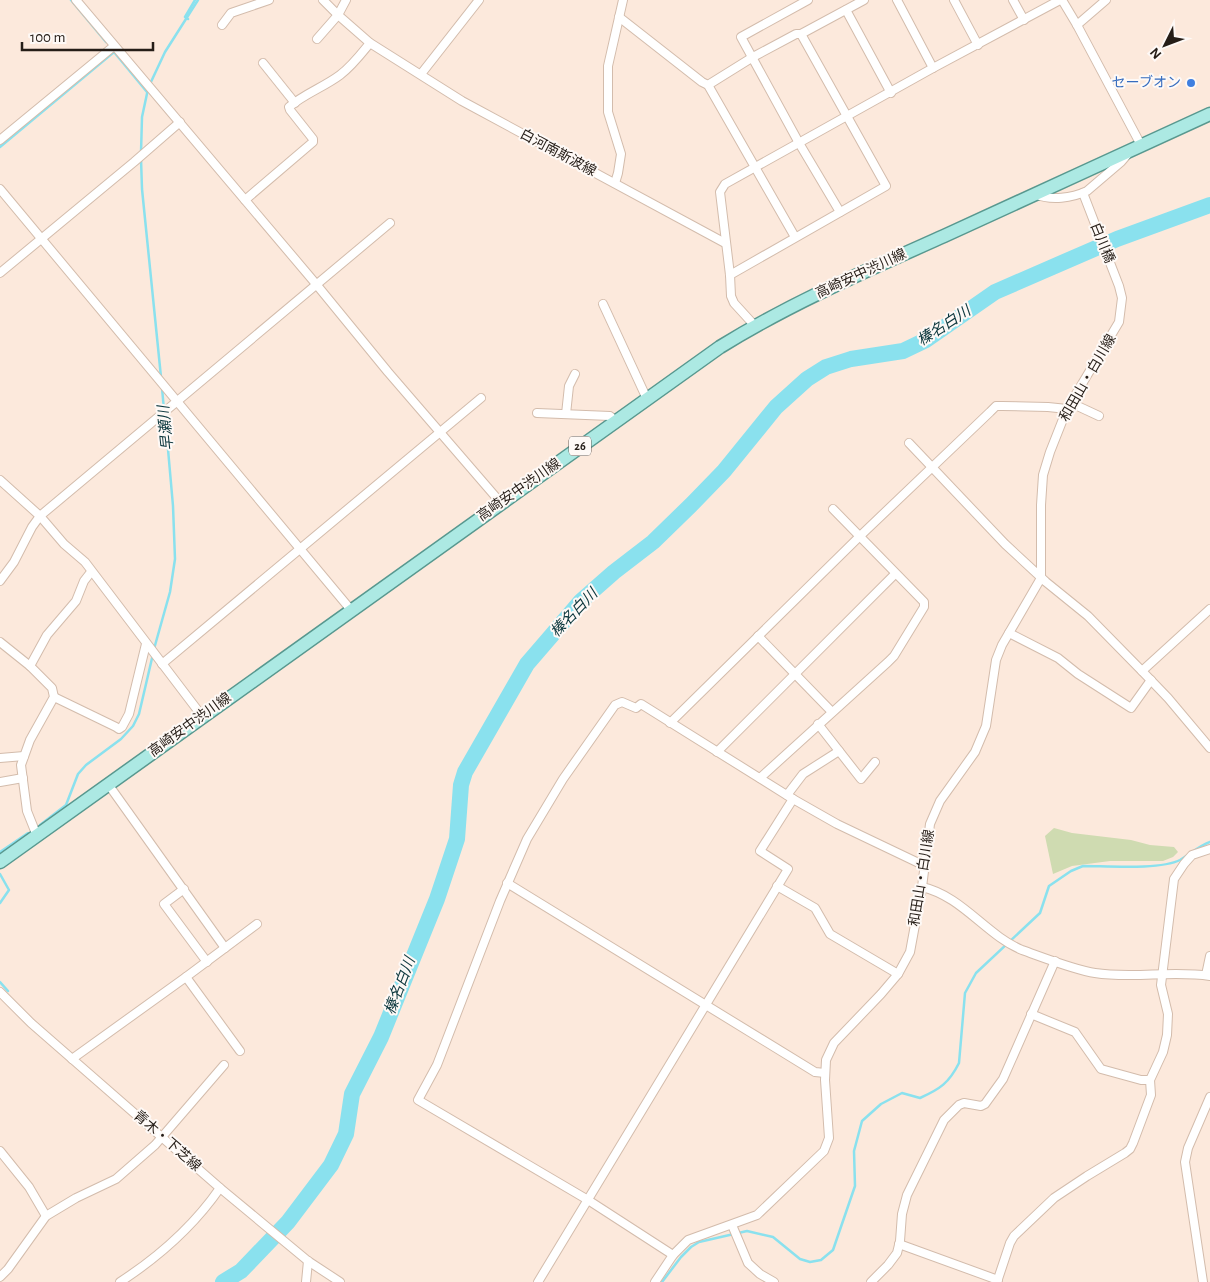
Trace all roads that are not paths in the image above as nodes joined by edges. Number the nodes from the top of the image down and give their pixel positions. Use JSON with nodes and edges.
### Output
{"nodes":[{"id":1,"x":76,"y":0,"type":"edge"},
{"id":2,"x":269,"y":0,"type":"edge"},
{"id":3,"x":323,"y":0,"type":"edge"},
{"id":4,"x":346,"y":0,"type":"edge"},
{"id":5,"x":479,"y":0,"type":"edge"},
{"id":6,"x":623,"y":0,"type":"edge"},
{"id":7,"x":808,"y":0,"type":"edge"},
{"id":8,"x":864,"y":0,"type":"edge"},
{"id":9,"x":898,"y":0,"type":"edge"},
{"id":10,"x":954,"y":0,"type":"edge"},
{"id":11,"x":1013,"y":0,"type":"edge"},
{"id":12,"x":1061,"y":0,"type":"edge"},
{"id":13,"x":1106,"y":0,"type":"edge"},
{"id":14,"x":846,"y":10,"type":"junction"},
{"id":15,"x":338,"y":15,"type":"junction"},
{"id":16,"x":619,"y":17,"type":"junction"},
{"id":17,"x":1024,"y":20,"type":"junction"},
{"id":18,"x":222,"y":25,"type":"dead end"},
{"id":19,"x":1077,"y":25,"type":"junction"},
{"id":20,"x":801,"y":34,"type":"junction"},
{"id":21,"x":317,"y":39,"type":"dead end"},
{"id":22,"x":370,"y":43,"type":"junction"},
{"id":23,"x":978,"y":45,"type":"junction"},
{"id":24,"x":114,"y":46,"type":"junction"},
{"id":25,"x":753,"y":57,"type":"junction"},
{"id":26,"x":263,"y":63,"type":"dead end"},
{"id":27,"x":933,"y":68,"type":"junction"},
{"id":28,"x":420,"y":74,"type":"junction"},
{"id":29,"x":708,"y":85,"type":"junction"},
{"id":30,"x":891,"y":93,"type":"junction"},
{"id":31,"x":294,"y":103,"type":"junction"},
{"id":32,"x":1210,"y":114,"type":"edge"},
{"id":33,"x":847,"y":117,"type":"junction"},
{"id":34,"x":180,"y":122,"type":"junction"},
{"id":35,"x":0,"y":140,"type":"edge"},
{"id":36,"x":799,"y":143,"type":"junction"},
{"id":37,"x":1142,"y":145,"type":"junction"},
{"id":38,"x":1130,"y":151,"type":"junction"},
{"id":39,"x":756,"y":167,"type":"junction"},
{"id":40,"x":615,"y":183,"type":"junction"},
{"id":41,"x":0,"y":189,"type":"edge"},
{"id":42,"x":1083,"y":193,"type":"junction"},
{"id":43,"x":1035,"y":194,"type":"junction"},
{"id":44,"x":245,"y":200,"type":"junction"},
{"id":45,"x":840,"y":212,"type":"junction"},
{"id":46,"x":390,"y":223,"type":"dead end"},
{"id":47,"x":796,"y":237,"type":"junction"},
{"id":48,"x":41,"y":238,"type":"junction"},
{"id":49,"x":725,"y":243,"type":"junction"},
{"id":50,"x":0,"y":273,"type":"edge"},
{"id":51,"x":730,"y":275,"type":"junction"},
{"id":52,"x":1118,"y":283,"type":"joint"},
{"id":53,"x":316,"y":284,"type":"junction"},
{"id":54,"x":604,"y":304,"type":"dead end"},
{"id":55,"x":755,"y":326,"type":"junction"},
{"id":56,"x":575,"y":374,"type":"dead end"},
{"id":57,"x":481,"y":398,"type":"dead end"},
{"id":58,"x":647,"y":399,"type":"junction"},
{"id":59,"x":174,"y":402,"type":"junction"},
{"id":60,"x":1069,"y":406,"type":"junction"},
{"id":61,"x":538,"y":413,"type":"dead end"},
{"id":62,"x":566,"y":414,"type":"junction"},
{"id":63,"x":1100,"y":416,"type":"dead end"},
{"id":64,"x":616,"y":421,"type":"junction"},
{"id":65,"x":440,"y":431,"type":"junction"},
{"id":66,"x":909,"y":443,"type":"dead end"},
{"id":67,"x":931,"y":467,"type":"junction"},
{"id":68,"x":0,"y":480,"type":"edge"},
{"id":69,"x":500,"y":503,"type":"junction"},
{"id":70,"x":833,"y":509,"type":"dead end"},
{"id":71,"x":40,"y":516,"type":"junction"},
{"id":72,"x":859,"y":536,"type":"junction"},
{"id":73,"x":300,"y":548,"type":"junction"},
{"id":74,"x":92,"y":572,"type":"junction"},
{"id":75,"x":895,"y":574,"type":"junction"},
{"id":76,"x":1042,"y":578,"type":"junction"},
{"id":77,"x":0,"y":581,"type":"edge"},
{"id":78,"x":1210,"y":609,"type":"edge"},
{"id":79,"x":351,"y":610,"type":"junction"},
{"id":80,"x":1009,"y":633,"type":"junction"},
{"id":81,"x":758,"y":636,"type":"junction"},
{"id":82,"x":0,"y":642,"type":"edge"},
{"id":83,"x":148,"y":646,"type":"junction"},
{"id":84,"x":160,"y":662,"type":"junction"},
{"id":85,"x":30,"y":666,"type":"junction"},
{"id":86,"x":1142,"y":671,"type":"junction"},
{"id":87,"x":794,"y":673,"type":"junction"},
{"id":88,"x":1151,"y":680,"type":"junction"},
{"id":89,"x":54,"y":697,"type":"junction"},
{"id":90,"x":832,"y":712,"type":"junction"},
{"id":91,"x":202,"y":716,"type":"junction"},
{"id":92,"x":670,"y":723,"type":"junction"},
{"id":93,"x":818,"y":724,"type":"junction"},
{"id":94,"x":1210,"y":748,"type":"edge"},
{"id":95,"x":839,"y":751,"type":"junction"},
{"id":96,"x":717,"y":752,"type":"junction"},
{"id":97,"x":24,"y":756,"type":"junction"},
{"id":98,"x":0,"y":758,"type":"edge"},
{"id":99,"x":875,"y":762,"type":"dead end"},
{"id":100,"x":23,"y":778,"type":"junction"},
{"id":101,"x":760,"y":778,"type":"junction"},
{"id":102,"x":0,"y":782,"type":"edge"},
{"id":103,"x":108,"y":784,"type":"junction"},
{"id":104,"x":790,"y":797,"type":"junction"},
{"id":105,"x":37,"y":836,"type":"junction"},
{"id":106,"x":1210,"y":849,"type":"edge"},
{"id":107,"x":0,"y":862,"type":"edge"},
{"id":108,"x":925,"y":866,"type":"junction"},
{"id":109,"x":507,"y":884,"type":"junction"},
{"id":110,"x":777,"y":886,"type":"junction"},
{"id":111,"x":922,"y":887,"type":"junction"},
{"id":112,"x":184,"y":889,"type":"junction"},
{"id":113,"x":257,"y":924,"type":"dead end"},
{"id":114,"x":225,"y":948,"type":"junction"},
{"id":115,"x":1210,"y":956,"type":"edge"},
{"id":116,"x":1055,"y":961,"type":"junction"},
{"id":117,"x":207,"y":962,"type":"junction"},
{"id":118,"x":898,"y":974,"type":"junction"},
{"id":119,"x":1162,"y":974,"type":"junction"},
{"id":120,"x":1208,"y":976,"type":"edge"},
{"id":121,"x":186,"y":978,"type":"junction"},
{"id":122,"x":0,"y":992,"type":"edge"},
{"id":123,"x":705,"y":1005,"type":"junction"},
{"id":124,"x":1031,"y":1014,"type":"junction"},
{"id":125,"x":240,"y":1051,"type":"dead end"},
{"id":126,"x":72,"y":1059,"type":"junction"},
{"id":127,"x":224,"y":1066,"type":"dead end"},
{"id":128,"x":825,"y":1073,"type":"junction"},
{"id":129,"x":1150,"y":1080,"type":"junction"},
{"id":130,"x":1210,"y":1097,"type":"edge"},
{"id":131,"x":162,"y":1137,"type":"junction"},
{"id":132,"x":0,"y":1151,"type":"edge"},
{"id":133,"x":220,"y":1188,"type":"junction"},
{"id":134,"x":588,"y":1200,"type":"junction"},
{"id":135,"x":46,"y":1216,"type":"junction"},
{"id":136,"x":733,"y":1227,"type":"junction"},
{"id":137,"x":899,"y":1244,"type":"junction"},
{"id":138,"x":673,"y":1255,"type":"junction"},
{"id":139,"x":308,"y":1262,"type":"junction"},
{"id":140,"x":0,"y":1277,"type":"edge"},
{"id":141,"x":998,"y":1281,"type":"edge"},
{"id":142,"x":120,"y":1282,"type":"edge"},
{"id":143,"x":306,"y":1282,"type":"edge"},
{"id":144,"x":340,"y":1282,"type":"edge"},
{"id":145,"x":538,"y":1282,"type":"edge"},
{"id":146,"x":655,"y":1282,"type":"edge"},
{"id":147,"x":774,"y":1282,"type":"edge"},
{"id":148,"x":871,"y":1282,"type":"edge"},
{"id":149,"x":1203,"y":1282,"type":"edge"}],
"edges":[{"from":1,"to":24,"type":"street"},
{"from":2,"to":18,"type":"street"},
{"from":3,"to":15,"type":"street","name":"白河南斯波線"},
{"from":4,"to":15,"type":"street"},
{"from":5,"to":28,"type":"street"},
{"from":6,"to":16,"type":"street"},
{"from":7,"to":25,"type":"street"},
{"from":8,"to":14,"type":"street"},
{"from":9,"to":27,"type":"street"},
{"from":10,"to":23,"type":"street"},
{"from":11,"to":17,"type":"street"},
{"from":12,"to":17,"type":"street"},
{"from":12,"to":19,"type":"street"},
{"from":13,"to":19,"type":"street"},
{"from":14,"to":20,"type":"street"},
{"from":14,"to":30,"type":"street"},
{"from":15,"to":21,"type":"street"},
{"from":15,"to":22,"type":"street","name":"白河南斯波線"},
{"from":16,"to":29,"type":"street"},
{"from":16,"to":40,"type":"street"},
{"from":17,"to":23,"type":"street"},
{"from":19,"to":37,"type":"street"},
{"from":20,"to":25,"type":"street"},
{"from":20,"to":33,"type":"street"},
{"from":22,"to":28,"type":"street","name":"白河南斯波線"},
{"from":22,"to":31,"type":"street"},
{"from":23,"to":27,"type":"street"},
{"from":24,"to":34,"type":"street"},
{"from":24,"to":35,"type":"street"},
{"from":25,"to":29,"type":"street"},
{"from":25,"to":36,"type":"street"},
{"from":26,"to":31,"type":"street"},
{"from":27,"to":30,"type":"street"},
{"from":28,"to":40,"type":"street","name":"白河南斯波線"},
{"from":29,"to":39,"type":"street"},
{"from":30,"to":33,"type":"street"},
{"from":31,"to":44,"type":"street"},
{"from":32,"to":37,"type":"main road","name":"高崎安中渋川線","number":"26"},
{"from":33,"to":36,"type":"street"},
{"from":33,"to":45,"type":"street"},
{"from":34,"to":44,"type":"street"},
{"from":34,"to":48,"type":"street"},
{"from":36,"to":39,"type":"street"},
{"from":36,"to":45,"type":"street"},
{"from":37,"to":38,"type":"main road","name":"高崎安中渋川線","number":"26"},
{"from":38,"to":42,"type":"street"},
{"from":38,"to":43,"type":"main road","name":"高崎安中渋川線","number":"26"},
{"from":39,"to":47,"type":"street"},
{"from":39,"to":49,"type":"street"},
{"from":40,"to":49,"type":"street","name":"白河南斯波線"},
{"from":41,"to":48,"type":"street"},
{"from":42,"to":43,"type":"street"},
{"from":42,"to":52,"type":"street","name":"白川橋"},
{"from":43,"to":55,"type":"main road","name":"高崎安中渋川線","number":"26"},
{"from":44,"to":53,"type":"street"},
{"from":45,"to":47,"type":"street"},
{"from":46,"to":53,"type":"street"},
{"from":47,"to":51,"type":"street"},
{"from":48,"to":50,"type":"street"},
{"from":48,"to":59,"type":"street"},
{"from":49,"to":51,"type":"street"},
{"from":51,"to":55,"type":"street"},
{"from":52,"to":60,"type":"street","name":"和田山・白川線"},
{"from":53,"to":59,"type":"street"},
{"from":53,"to":65,"type":"street"},
{"from":54,"to":58,"type":"street"},
{"from":55,"to":58,"type":"main road","name":"高崎安中渋川線","number":"26"},
{"from":56,"to":62,"type":"street"},
{"from":57,"to":65,"type":"street"},
{"from":58,"to":64,"type":"main road","name":"高崎安中渋川線","number":"26"},
{"from":59,"to":71,"type":"street"},
{"from":59,"to":73,"type":"street"},
{"from":60,"to":63,"type":"street"},
{"from":60,"to":67,"type":"street"},
{"from":60,"to":76,"type":"street","name":"和田山・白川線"},
{"from":61,"to":62,"type":"street"},
{"from":62,"to":64,"type":"street"},
{"from":64,"to":69,"type":"main road","name":"高崎安中渋川線","number":"26"},
{"from":65,"to":69,"type":"street"},
{"from":65,"to":73,"type":"street"},
{"from":66,"to":67,"type":"street"},
{"from":67,"to":72,"type":"street"},
{"from":67,"to":76,"type":"street"},
{"from":68,"to":71,"type":"street"},
{"from":69,"to":79,"type":"main road","name":"高崎安中渋川線","number":"26"},
{"from":70,"to":72,"type":"street"},
{"from":71,"to":74,"type":"street"},
{"from":71,"to":77,"type":"street"},
{"from":72,"to":75,"type":"street"},
{"from":72,"to":81,"type":"street"},
{"from":73,"to":79,"type":"street"},
{"from":73,"to":84,"type":"street"},
{"from":74,"to":83,"type":"street"},
{"from":74,"to":85,"type":"street"},
{"from":75,"to":87,"type":"street"},
{"from":75,"to":90,"type":"street"},
{"from":76,"to":80,"type":"street","name":"和田山・白川線"},
{"from":76,"to":86,"type":"street"},
{"from":78,"to":86,"type":"street"},
{"from":79,"to":91,"type":"main road","name":"高崎安中渋川線","number":"26"},
{"from":80,"to":88,"type":"street"},
{"from":80,"to":108,"type":"street","name":"和田山・白川線"},
{"from":81,"to":87,"type":"street"},
{"from":81,"to":92,"type":"street"},
{"from":82,"to":85,"type":"street"},
{"from":83,"to":84,"type":"street"},
{"from":83,"to":89,"type":"street"},
{"from":84,"to":91,"type":"street"},
{"from":85,"to":89,"type":"street"},
{"from":86,"to":88,"type":"street"},
{"from":87,"to":90,"type":"street"},
{"from":87,"to":96,"type":"street"},
{"from":88,"to":94,"type":"street"},
{"from":89,"to":97,"type":"street"},
{"from":90,"to":93,"type":"street"},
{"from":91,"to":103,"type":"main road","name":"高崎安中渋川線","number":"26"},
{"from":92,"to":96,"type":"street"},
{"from":92,"to":109,"type":"street"},
{"from":93,"to":95,"type":"street"},
{"from":93,"to":101,"type":"street"},
{"from":95,"to":99,"type":"street"},
{"from":95,"to":104,"type":"street"},
{"from":96,"to":101,"type":"street"},
{"from":97,"to":98,"type":"street"},
{"from":97,"to":100,"type":"street"},
{"from":100,"to":102,"type":"street"},
{"from":100,"to":105,"type":"street"},
{"from":101,"to":104,"type":"street"},
{"from":103,"to":105,"type":"main road","name":"高崎安中渋川線","number":"26"},
{"from":103,"to":112,"type":"street"},
{"from":104,"to":108,"type":"street"},
{"from":104,"to":110,"type":"street"},
{"from":105,"to":107,"type":"main road","name":"高崎安中渋川線","number":"26"},
{"from":106,"to":119,"type":"street"},
{"from":108,"to":111,"type":"street","name":"和田山・白川線"},
{"from":109,"to":123,"type":"street"},
{"from":109,"to":134,"type":"street"},
{"from":110,"to":118,"type":"street"},
{"from":110,"to":123,"type":"street"},
{"from":111,"to":116,"type":"street"},
{"from":111,"to":118,"type":"street","name":"和田山・白川線"},
{"from":112,"to":114,"type":"street"},
{"from":112,"to":117,"type":"street"},
{"from":113,"to":114,"type":"street"},
{"from":114,"to":117,"type":"street"},
{"from":115,"to":120,"type":"street"},
{"from":116,"to":119,"type":"street"},
{"from":116,"to":124,"type":"street"},
{"from":117,"to":121,"type":"street"},
{"from":118,"to":128,"type":"street","name":"和田山・白川線"},
{"from":119,"to":120,"type":"street"},
{"from":119,"to":129,"type":"street"},
{"from":121,"to":125,"type":"street"},
{"from":121,"to":126,"type":"street"},
{"from":122,"to":126,"type":"street","name":"青木・下芝線"},
{"from":123,"to":128,"type":"street"},
{"from":123,"to":134,"type":"street"},
{"from":124,"to":129,"type":"street"},
{"from":124,"to":137,"type":"street"},
{"from":126,"to":131,"type":"street","name":"青木・下芝線"},
{"from":127,"to":131,"type":"street"},
{"from":128,"to":136,"type":"street","name":"和田山・白川線"},
{"from":129,"to":141,"type":"street"},
{"from":130,"to":149,"type":"street"},
{"from":131,"to":133,"type":"street","name":"青木・下芝線"},
{"from":131,"to":135,"type":"street"},
{"from":132,"to":135,"type":"street"},
{"from":133,"to":139,"type":"street","name":"青木・下芝線"},
{"from":133,"to":142,"type":"street"},
{"from":134,"to":138,"type":"street"},
{"from":134,"to":145,"type":"street"},
{"from":135,"to":140,"type":"street"},
{"from":136,"to":138,"type":"street","name":"和田山・白川線"},
{"from":136,"to":147,"type":"street"},
{"from":137,"to":141,"type":"street"},
{"from":137,"to":148,"type":"street"},
{"from":138,"to":146,"type":"street","name":"和田山・白川線"},
{"from":139,"to":143,"type":"street"},
{"from":139,"to":144,"type":"street","name":"青木・下芝線"}]}
